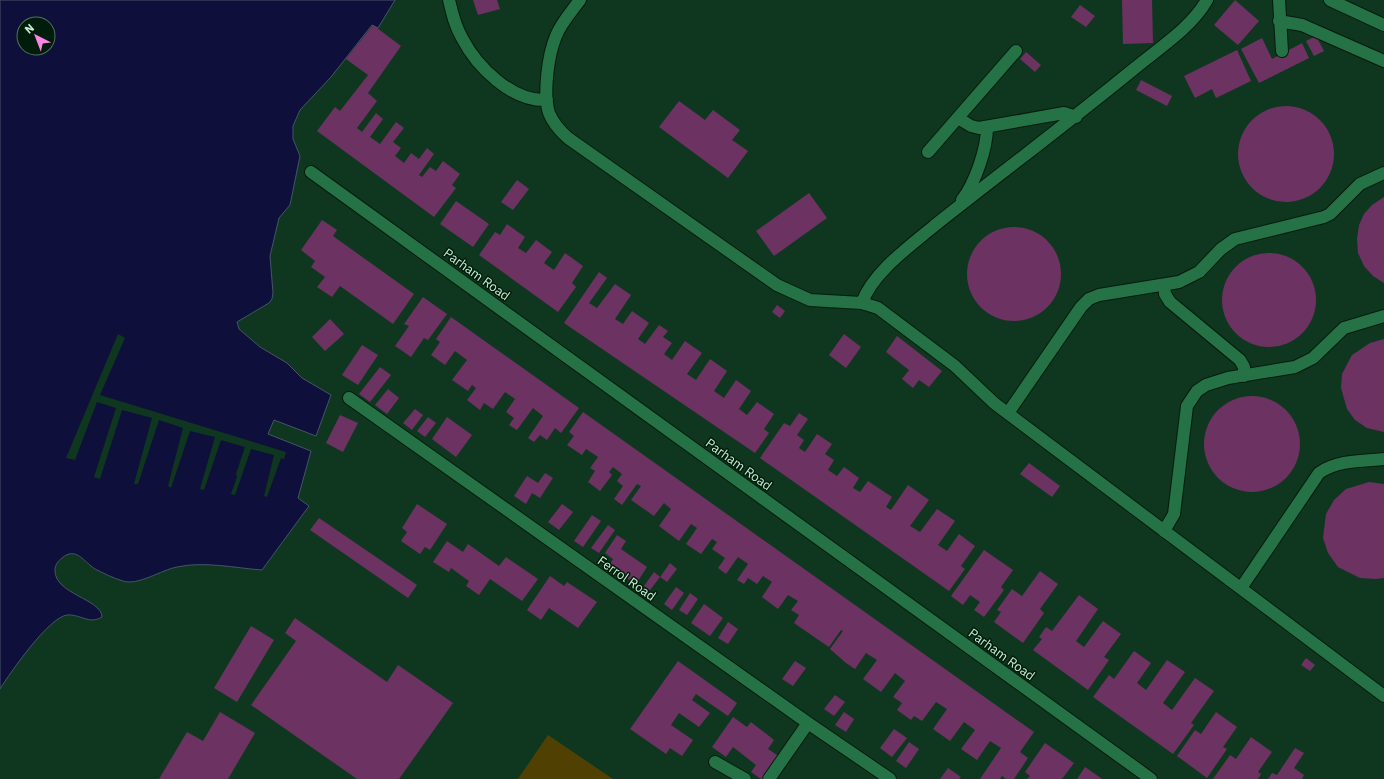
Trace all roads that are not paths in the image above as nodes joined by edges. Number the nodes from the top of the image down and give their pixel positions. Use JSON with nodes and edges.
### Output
{"nodes":[{"id":1,"x":449,"y":0,"type":"edge"},
{"id":2,"x":580,"y":0,"type":"edge"},
{"id":3,"x":1207,"y":0,"type":"edge"},
{"id":4,"x":1279,"y":0,"type":"edge"},
{"id":5,"x":1330,"y":0,"type":"edge"},
{"id":6,"x":1279,"y":21,"type":"junction"},
{"id":7,"x":1384,"y":25,"type":"edge"},
{"id":8,"x":1016,"y":51,"type":"dead end"},
{"id":9,"x":1282,"y":51,"type":"dead end"},
{"id":10,"x":1384,"y":62,"type":"edge"},
{"id":11,"x":547,"y":100,"type":"junction"},
{"id":12,"x":1076,"y":116,"type":"junction"},
{"id":13,"x":958,"y":118,"type":"junction"},
{"id":14,"x":987,"y":127,"type":"junction"},
{"id":15,"x":928,"y":152,"type":"dead end"},
{"id":16,"x":311,"y":172,"type":"dead end"},
{"id":17,"x":1384,"y":173,"type":"edge"},
{"id":18,"x":952,"y":212,"type":"junction"},
{"id":19,"x":1164,"y":285,"type":"junction"},
{"id":20,"x":862,"y":303,"type":"junction"},
{"id":21,"x":1384,"y":316,"type":"edge"},
{"id":22,"x":1244,"y":376,"type":"junction"},
{"id":23,"x":349,"y":398,"type":"dead end"},
{"id":24,"x":1008,"y":413,"type":"junction"},
{"id":25,"x":1384,"y":459,"type":"edge"},
{"id":26,"x":1164,"y":531,"type":"junction"},
{"id":27,"x":1241,"y":588,"type":"junction"},
{"id":28,"x":1384,"y":696,"type":"edge"},
{"id":29,"x":808,"y":723,"type":"junction"},
{"id":30,"x":715,"y":762,"type":"dead end"},
{"id":31,"x":745,"y":779,"type":"edge"},
{"id":32,"x":769,"y":779,"type":"edge"},
{"id":33,"x":890,"y":779,"type":"edge"},
{"id":34,"x":1151,"y":779,"type":"edge"}],
"edges":[{"from":1,"to":11,"type":"street"},
{"from":2,"to":11,"type":"street"},
{"from":3,"to":12,"type":"street"},
{"from":4,"to":6,"type":"street"},
{"from":5,"to":7,"type":"street"},
{"from":6,"to":9,"type":"street"},
{"from":6,"to":10,"type":"street"},
{"from":8,"to":13,"type":"street"},
{"from":11,"to":20,"type":"street"},
{"from":12,"to":14,"type":"street"},
{"from":12,"to":18,"type":"street"},
{"from":13,"to":14,"type":"street"},
{"from":13,"to":15,"type":"street"},
{"from":14,"to":18,"type":"street"},
{"from":16,"to":34,"type":"street","name":"Parham Road"},
{"from":17,"to":19,"type":"street"},
{"from":18,"to":20,"type":"street"},
{"from":19,"to":22,"type":"street"},
{"from":19,"to":24,"type":"street"},
{"from":20,"to":24,"type":"street"},
{"from":21,"to":22,"type":"street"},
{"from":22,"to":26,"type":"street"},
{"from":23,"to":29,"type":"street","name":"Ferrol Road"},
{"from":24,"to":26,"type":"street"},
{"from":25,"to":27,"type":"street"},
{"from":26,"to":27,"type":"street"},
{"from":27,"to":28,"type":"street"},
{"from":29,"to":32,"type":"street"},
{"from":29,"to":33,"type":"street","name":"Ferrol Road"},
{"from":30,"to":31,"type":"street"}]}
